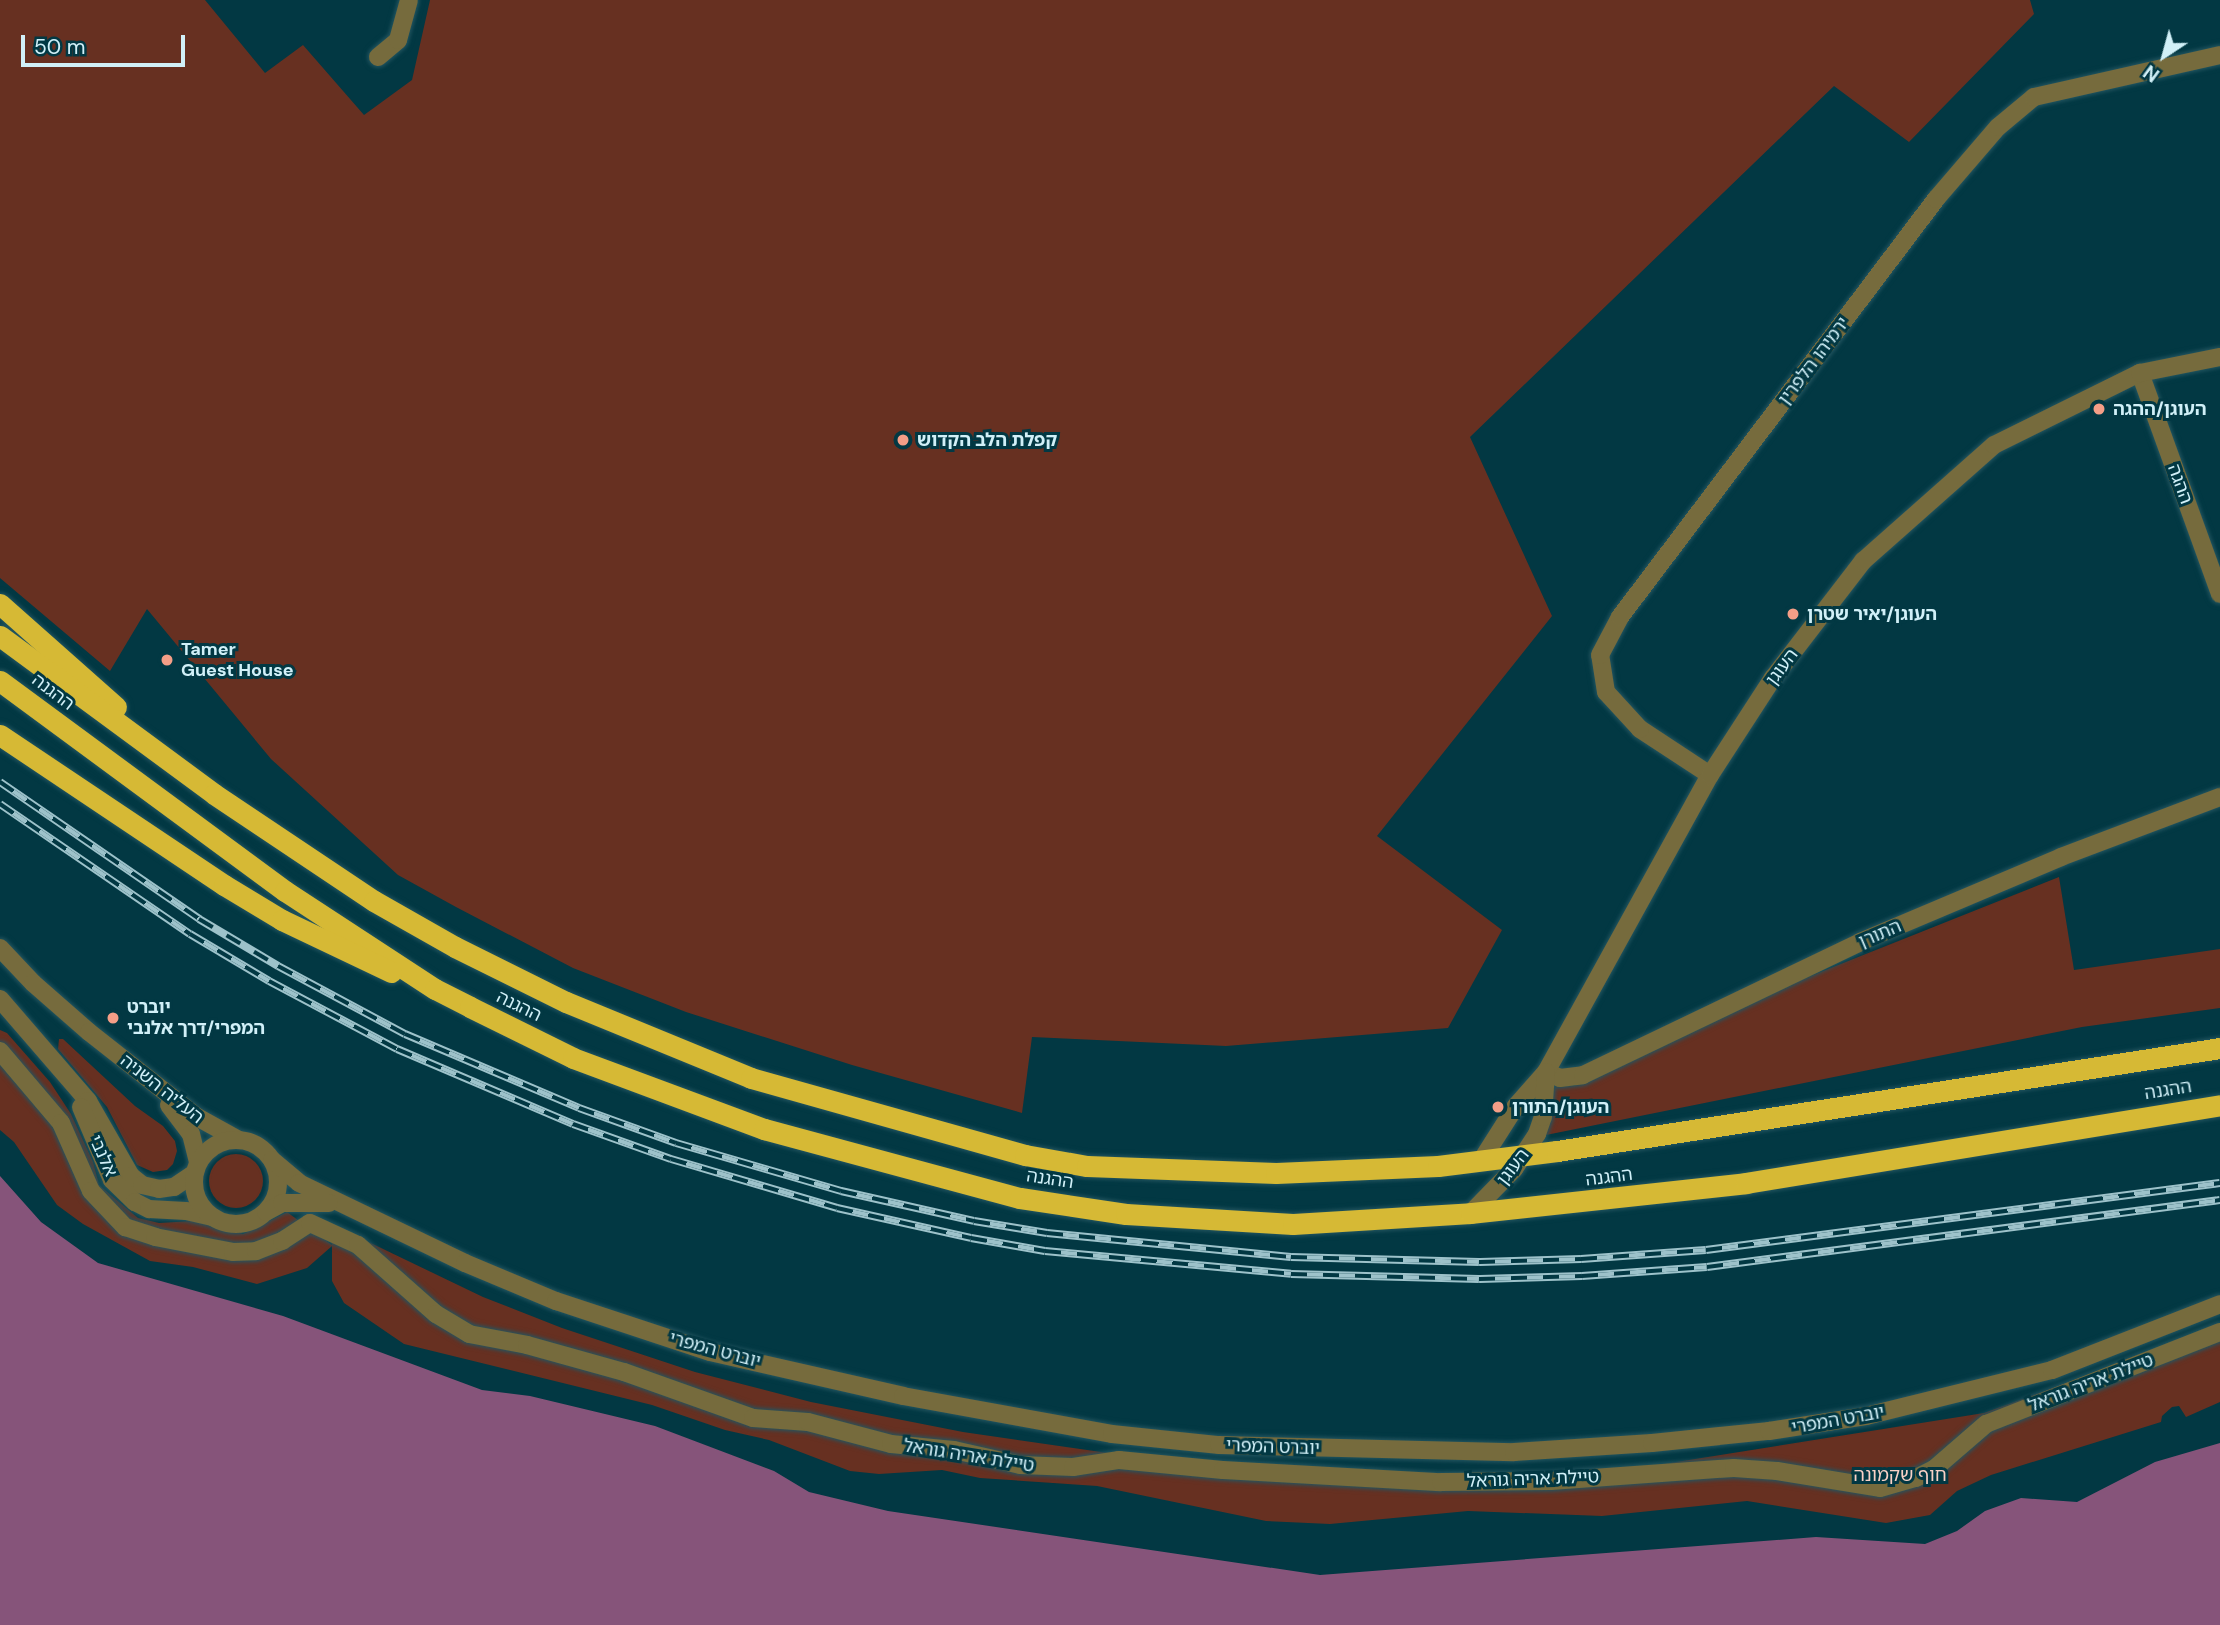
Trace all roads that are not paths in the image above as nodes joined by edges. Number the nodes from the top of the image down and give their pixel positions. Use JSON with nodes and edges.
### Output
{"nodes":[{"id":1,"x":409,"y":0,"type":"edge"},
{"id":2,"x":2220,"y":55,"type":"edge"},
{"id":3,"x":378,"y":57,"type":"dead end"},
{"id":4,"x":2220,"y":357,"type":"edge"},
{"id":5,"x":2140,"y":373,"type":"junction"},
{"id":6,"x":2220,"y":594,"type":"edge"},
{"id":7,"x":0,"y":604,"type":"edge"},
{"id":8,"x":0,"y":636,"type":"edge"},
{"id":9,"x":0,"y":681,"type":"edge"},
{"id":10,"x":0,"y":734,"type":"edge"},
{"id":11,"x":1710,"y":775,"type":"junction"},
{"id":12,"x":214,"y":794,"type":"junction"},
{"id":13,"x":2220,"y":797,"type":"edge"},
{"id":14,"x":0,"y":948,"type":"edge"},
{"id":15,"x":435,"y":989,"type":"junction"},
{"id":16,"x":0,"y":999,"type":"edge"},
{"id":17,"x":89,"y":1032,"type":"junction"},
{"id":18,"x":2220,"y":1048,"type":"edge"},
{"id":19,"x":0,"y":1051,"type":"edge"},
{"id":20,"x":60,"y":1071,"type":"junction"},
{"id":21,"x":1546,"y":1072,"type":"junction"},
{"id":22,"x":2220,"y":1105,"type":"edge"},
{"id":23,"x":239,"y":1140,"type":"junction"},
{"id":24,"x":1524,"y":1156,"type":"junction"},
{"id":25,"x":272,"y":1160,"type":"junction"},
{"id":26,"x":1481,"y":1161,"type":"junction"},
{"id":27,"x":196,"y":1168,"type":"junction"},
{"id":28,"x":343,"y":1205,"type":"junction"},
{"id":29,"x":266,"y":1212,"type":"junction"},
{"id":30,"x":1471,"y":1213,"type":"junction"},
{"id":31,"x":214,"y":1217,"type":"junction"},
{"id":32,"x":2220,"y":1304,"type":"edge"},
{"id":33,"x":2220,"y":1332,"type":"edge"}],
"edges":[{"from":1,"to":3,"type":"street"},
{"from":2,"to":11,"type":"street","name":"ירמיהו הלפרין"},
{"from":4,"to":5,"type":"street","name":"העוגן"},
{"from":5,"to":6,"type":"street","name":"ההגה"},
{"from":5,"to":11,"type":"street","name":"העוגן"},
{"from":7,"to":12,"type":"highway"},
{"from":8,"to":12,"type":"highway","name":"ההגנה"},
{"from":9,"to":15,"type":"highway","name":"ההגנה"},
{"from":10,"to":15,"type":"highway"},
{"from":11,"to":21,"type":"street","name":"העוגן"},
{"from":12,"to":26,"type":"highway","name":"ההגנה"},
{"from":13,"to":21,"type":"street","name":"התורן"},
{"from":14,"to":17,"type":"street","name":"העליה השניה"},
{"from":15,"to":30,"type":"highway","name":"ההגנה"},
{"from":16,"to":20,"type":"street","name":"אלנבי"},
{"from":17,"to":23,"type":"street","name":"העליה השניה"},
{"from":17,"to":27,"type":"street","name":"העליה השניה"},
{"from":18,"to":24,"type":"highway","name":"ההגנה"},
{"from":19,"to":33,"type":"street","name":"טיילת אריה גוראל"},
{"from":20,"to":27,"type":"street","name":"אלנבי"},
{"from":20,"to":31,"type":"street","name":"אלנבי"},
{"from":21,"to":24,"type":"street","name":"העוגן"},
{"from":21,"to":26,"type":"street","name":"העוגן"},
{"from":22,"to":30,"type":"highway","name":"ההגנה"},
{"from":23,"to":25,"type":"street"},
{"from":23,"to":27,"type":"street"},
{"from":24,"to":26,"type":"highway","name":"ההגנה"},
{"from":24,"to":30,"type":"street","name":"העוגן"},
{"from":25,"to":28,"type":"street","name":"יוברט המפרי"},
{"from":25,"to":29,"type":"street"},
{"from":27,"to":31,"type":"street"},
{"from":28,"to":29,"type":"street","name":"יוברט המפרי"},
{"from":28,"to":32,"type":"street","name":"יוברט המפרי"},
{"from":29,"to":31,"type":"street"}]}
